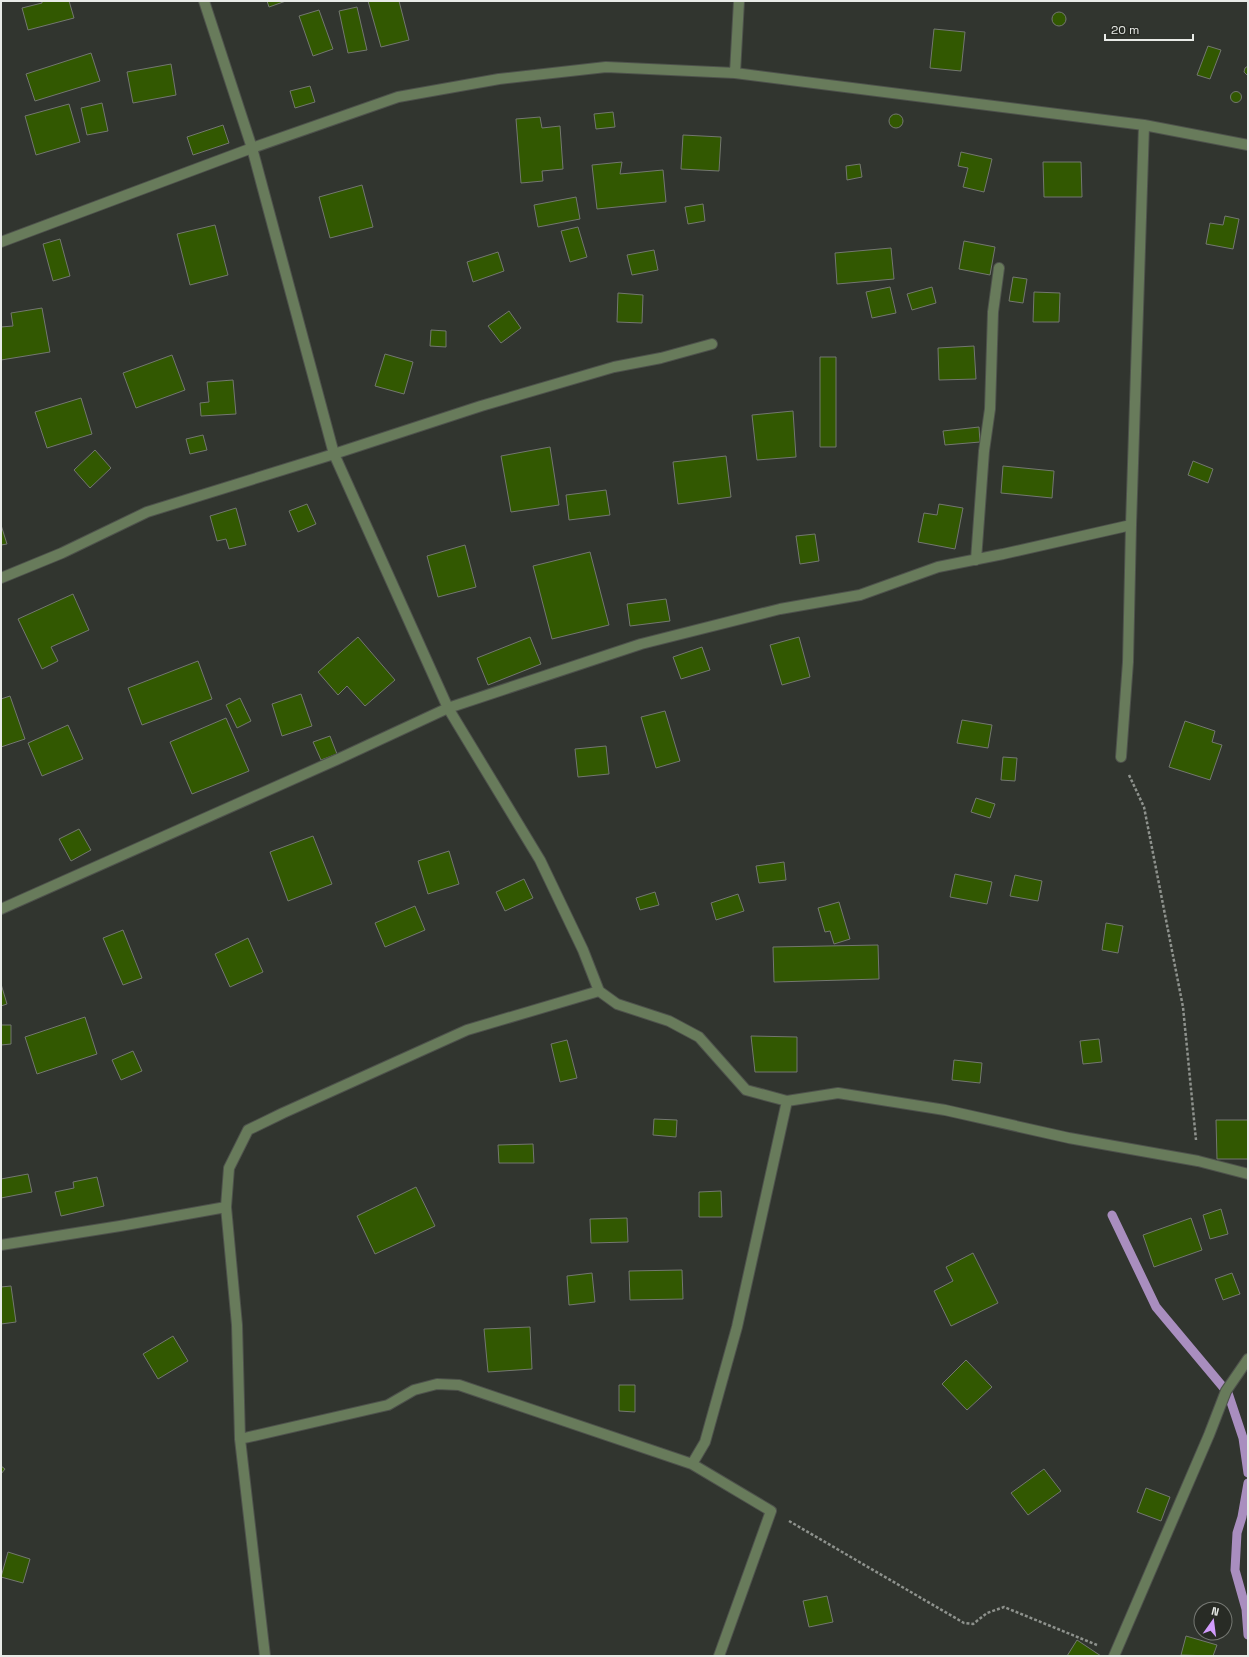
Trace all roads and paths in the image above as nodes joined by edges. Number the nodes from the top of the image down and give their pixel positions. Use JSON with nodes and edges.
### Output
{"nodes":[{"id":1,"x":204,"y":1,"type":"edge"},
{"id":2,"x":739,"y":1,"type":"edge"},
{"id":3,"x":735,"y":73,"type":"junction"},
{"id":4,"x":1144,"y":125,"type":"junction"},
{"id":5,"x":1248,"y":145,"type":"edge"},
{"id":6,"x":252,"y":148,"type":"junction"},
{"id":7,"x":1,"y":242,"type":"edge"},
{"id":8,"x":998,"y":268,"type":"dead end"},
{"id":9,"x":712,"y":344,"type":"dead end"},
{"id":10,"x":334,"y":454,"type":"junction"},
{"id":11,"x":1131,"y":525,"type":"junction"},
{"id":12,"x":976,"y":560,"type":"junction"},
{"id":13,"x":1,"y":578,"type":"edge"},
{"id":14,"x":448,"y":708,"type":"junction"},
{"id":15,"x":1121,"y":757,"type":"joint"},
{"id":16,"x":1,"y":909,"type":"edge"},
{"id":17,"x":599,"y":991,"type":"junction"},
{"id":18,"x":787,"y":1101,"type":"junction"},
{"id":19,"x":1198,"y":1161,"type":"junction"},
{"id":20,"x":1248,"y":1174,"type":"edge"},
{"id":21,"x":226,"y":1207,"type":"junction"},
{"id":22,"x":1,"y":1245,"type":"edge"},
{"id":23,"x":1248,"y":1359,"type":"edge"},
{"id":24,"x":240,"y":1439,"type":"junction"},
{"id":25,"x":692,"y":1464,"type":"junction"},
{"id":26,"x":772,"y":1511,"type":"junction"},
{"id":27,"x":1116,"y":1654,"type":"edge"},
{"id":28,"x":265,"y":1656,"type":"edge"},
{"id":29,"x":719,"y":1656,"type":"edge"}],
"edges":[{"from":1,"to":6,"type":"street"},
{"from":2,"to":3,"type":"street"},
{"from":3,"to":4,"type":"street"},
{"from":3,"to":6,"type":"street"},
{"from":4,"to":5,"type":"street"},
{"from":4,"to":11,"type":"street"},
{"from":6,"to":7,"type":"street"},
{"from":6,"to":10,"type":"street"},
{"from":8,"to":12,"type":"street"},
{"from":9,"to":10,"type":"street"},
{"from":10,"to":13,"type":"street"},
{"from":10,"to":14,"type":"street"},
{"from":11,"to":12,"type":"street"},
{"from":11,"to":15,"type":"street"},
{"from":12,"to":14,"type":"street"},
{"from":14,"to":16,"type":"street"},
{"from":14,"to":17,"type":"street"},
{"from":15,"to":19,"type":"path"},
{"from":17,"to":18,"type":"street"},
{"from":17,"to":21,"type":"street"},
{"from":18,"to":19,"type":"street"},
{"from":18,"to":25,"type":"street"},
{"from":19,"to":20,"type":"street"},
{"from":21,"to":22,"type":"street"},
{"from":21,"to":24,"type":"street"},
{"from":23,"to":27,"type":"street"},
{"from":24,"to":25,"type":"street"},
{"from":24,"to":28,"type":"street"},
{"from":25,"to":26,"type":"street"},
{"from":26,"to":27,"type":"path"},
{"from":26,"to":29,"type":"street"}]}
